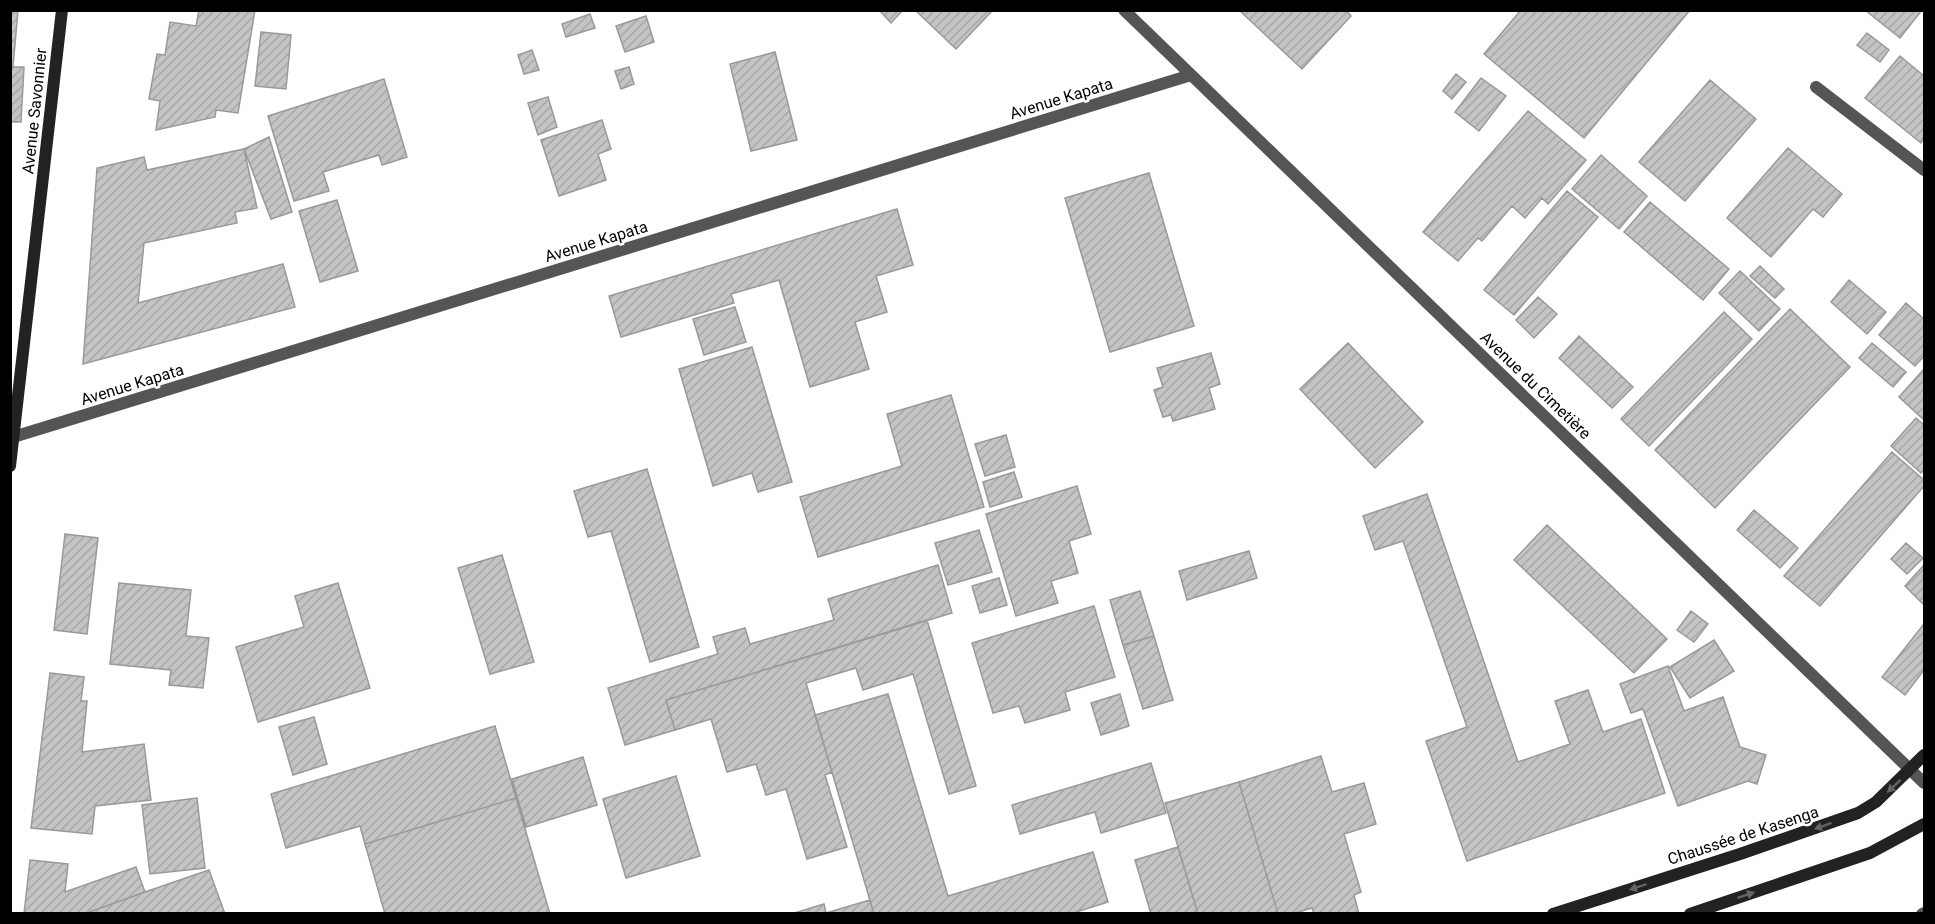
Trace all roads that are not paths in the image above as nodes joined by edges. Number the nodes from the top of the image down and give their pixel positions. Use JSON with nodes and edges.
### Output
{"nodes":[{"id":1,"x":62,"y":10,"type":"edge"},
{"id":2,"x":1129,"y":12,"type":"edge"},
{"id":3,"x":1191,"y":75,"type":"junction"},
{"id":4,"x":1816,"y":87,"type":"dead end"},
{"id":5,"x":1924,"y":171,"type":"edge"},
{"id":6,"x":12,"y":438,"type":"edge"},
{"id":7,"x":10,"y":466,"type":"edge"},
{"id":8,"x":1924,"y":755,"type":"edge"},
{"id":9,"x":1911,"y":770,"type":"junction"},
{"id":10,"x":1924,"y":783,"type":"edge"},
{"id":11,"x":1924,"y":824,"type":"edge"},
{"id":12,"x":1553,"y":914,"type":"edge"},
{"id":13,"x":1690,"y":914,"type":"edge"}],
"edges":[{"from":1,"to":6,"type":"main road","name":"Avenue Savonnier"},
{"from":2,"to":3,"type":"street","name":"Avenue du Cimetière"},
{"from":3,"to":6,"type":"street","name":"Avenue Kapata"},
{"from":3,"to":9,"type":"street","name":"Avenue du Cimetière"},
{"from":4,"to":5,"type":"street"},
{"from":6,"to":7,"type":"main road","name":"Avenue Savonnier"},
{"from":8,"to":9,"type":"main road","name":"Chaussée de Kasenga"},
{"from":9,"to":10,"type":"street","name":"Avenue du Cimetière"},
{"from":9,"to":12,"type":"main road","name":"Chaussée de Kasenga","one_way":true},
{"from":13,"to":11,"type":"main road","one_way":true}]}
